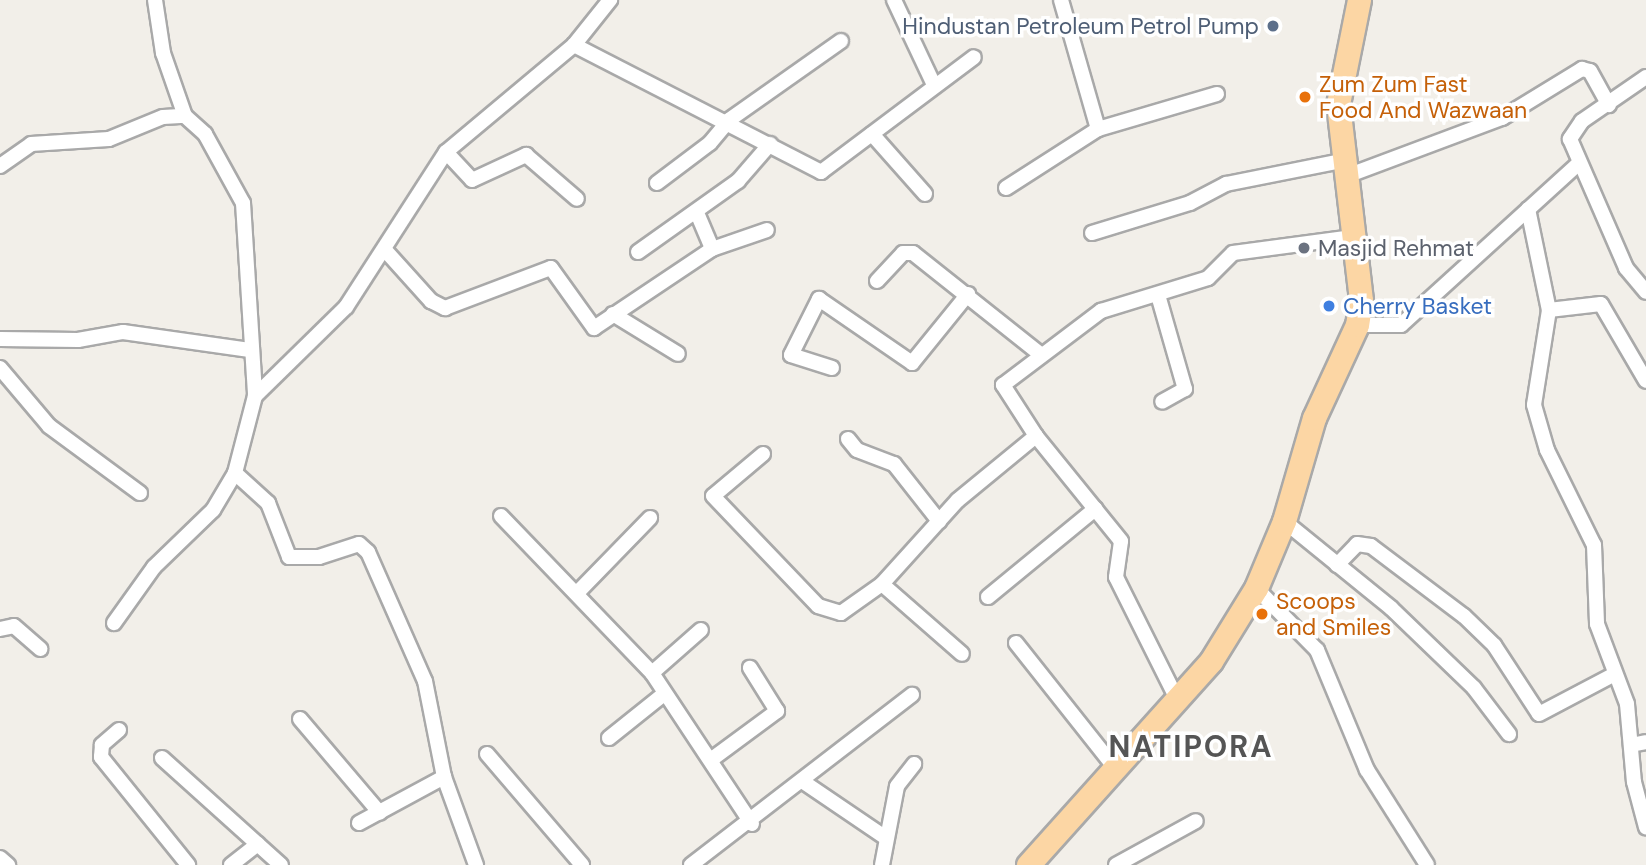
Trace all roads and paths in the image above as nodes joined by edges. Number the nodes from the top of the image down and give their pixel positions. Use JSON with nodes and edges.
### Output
{"nodes":[{"id":1,"x":155,"y":0,"type":"edge"},
{"id":2,"x":610,"y":0,"type":"edge"},
{"id":3,"x":894,"y":0,"type":"edge"},
{"id":4,"x":1061,"y":0,"type":"edge"},
{"id":5,"x":1359,"y":0,"type":"edge"},
{"id":6,"x":841,"y":41,"type":"dead end"},
{"id":7,"x":574,"y":45,"type":"junction"},
{"id":8,"x":974,"y":57,"type":"dead end"},
{"id":9,"x":1646,"y":77,"type":"edge"},
{"id":10,"x":934,"y":85,"type":"junction"},
{"id":11,"x":1217,"y":93,"type":"dead end"},
{"id":12,"x":1609,"y":105,"type":"junction"},
{"id":13,"x":185,"y":116,"type":"junction"},
{"id":14,"x":729,"y":120,"type":"junction"},
{"id":15,"x":1098,"y":129,"type":"junction"},
{"id":16,"x":872,"y":134,"type":"junction"},
{"id":17,"x":770,"y":145,"type":"junction"},
{"id":18,"x":446,"y":152,"type":"junction"},
{"id":19,"x":1578,"y":163,"type":"junction"},
{"id":20,"x":0,"y":166,"type":"edge"},
{"id":21,"x":1343,"y":169,"type":"junction"},
{"id":22,"x":657,"y":183,"type":"dead end"},
{"id":23,"x":1006,"y":188,"type":"dead end"},
{"id":24,"x":925,"y":194,"type":"dead end"},
{"id":25,"x":577,"y":199,"type":"dead end"},
{"id":26,"x":1528,"y":209,"type":"junction"},
{"id":27,"x":697,"y":213,"type":"junction"},
{"id":28,"x":767,"y":229,"type":"dead end"},
{"id":29,"x":1092,"y":233,"type":"dead end"},
{"id":30,"x":1353,"y":237,"type":"junction"},
{"id":31,"x":712,"y":249,"type":"junction"},
{"id":32,"x":385,"y":250,"type":"junction"},
{"id":33,"x":638,"y":252,"type":"dead end"},
{"id":34,"x":877,"y":281,"type":"dead end"},
{"id":35,"x":1646,"y":292,"type":"edge"},
{"id":36,"x":968,"y":294,"type":"junction"},
{"id":37,"x":1158,"y":295,"type":"junction"},
{"id":38,"x":1549,"y":310,"type":"junction"},
{"id":39,"x":612,"y":314,"type":"junction"},
{"id":40,"x":1357,"y":325,"type":"junction"},
{"id":41,"x":0,"y":339,"type":"edge"},
{"id":42,"x":250,"y":350,"type":"junction"},
{"id":43,"x":678,"y":354,"type":"dead end"},
{"id":44,"x":1040,"y":354,"type":"junction"},
{"id":45,"x":832,"y":368,"type":"dead end"},
{"id":46,"x":1,"y":374,"type":"edge"},
{"id":47,"x":1646,"y":381,"type":"edge"},
{"id":48,"x":254,"y":396,"type":"junction"},
{"id":49,"x":1162,"y":402,"type":"dead end"},
{"id":50,"x":1035,"y":436,"type":"junction"},
{"id":51,"x":848,"y":439,"type":"dead end"},
{"id":52,"x":763,"y":454,"type":"dead end"},
{"id":53,"x":235,"y":472,"type":"junction"},
{"id":54,"x":140,"y":492,"type":"dead end"},
{"id":55,"x":1095,"y":509,"type":"junction"},
{"id":56,"x":501,"y":516,"type":"dead end"},
{"id":57,"x":650,"y":519,"type":"dead end"},
{"id":58,"x":939,"y":521,"type":"junction"},
{"id":59,"x":1284,"y":521,"type":"junction"},
{"id":60,"x":1337,"y":565,"type":"junction"},
{"id":61,"x":882,"y":584,"type":"junction"},
{"id":62,"x":1256,"y":588,"type":"junction"},
{"id":63,"x":579,"y":591,"type":"junction"},
{"id":64,"x":989,"y":597,"type":"dead end"},
{"id":65,"x":114,"y":623,"type":"dead end"},
{"id":66,"x":0,"y":629,"type":"edge"},
{"id":67,"x":701,"y":630,"type":"dead end"},
{"id":68,"x":1016,"y":643,"type":"dead end"},
{"id":69,"x":40,"y":649,"type":"dead end"},
{"id":70,"x":962,"y":654,"type":"dead end"},
{"id":71,"x":750,"y":668,"type":"dead end"},
{"id":72,"x":652,"y":673,"type":"junction"},
{"id":73,"x":1615,"y":674,"type":"junction"},
{"id":74,"x":664,"y":694,"type":"junction"},
{"id":75,"x":912,"y":695,"type":"dead end"},
{"id":76,"x":1176,"y":698,"type":"junction"},
{"id":77,"x":300,"y":719,"type":"dead end"},
{"id":78,"x":119,"y":730,"type":"dead end"},
{"id":79,"x":1509,"y":734,"type":"dead end"},
{"id":80,"x":608,"y":738,"type":"dead end"},
{"id":81,"x":1639,"y":744,"type":"edge"},
{"id":82,"x":487,"y":754,"type":"dead end"},
{"id":83,"x":162,"y":758,"type":"dead end"},
{"id":84,"x":712,"y":759,"type":"junction"},
{"id":85,"x":914,"y":764,"type":"dead end"},
{"id":86,"x":1116,"y":769,"type":"junction"},
{"id":87,"x":444,"y":777,"type":"junction"},
{"id":88,"x":805,"y":783,"type":"junction"},
{"id":89,"x":380,"y":813,"type":"junction"},
{"id":90,"x":1196,"y":821,"type":"dead end"},
{"id":91,"x":359,"y":824,"type":"dead end"},
{"id":92,"x":752,"y":824,"type":"junction"},
{"id":93,"x":1646,"y":827,"type":"edge"},
{"id":94,"x":886,"y":838,"type":"junction"},
{"id":95,"x":258,"y":845,"type":"junction"},
{"id":96,"x":0,"y":858,"type":"edge"},
{"id":97,"x":473,"y":864,"type":"edge"},
{"id":98,"x":8,"y":865,"type":"edge"},
{"id":99,"x":188,"y":865,"type":"edge"},
{"id":100,"x":231,"y":865,"type":"edge"},
{"id":101,"x":281,"y":865,"type":"edge"},
{"id":102,"x":582,"y":865,"type":"edge"},
{"id":103,"x":691,"y":865,"type":"edge"},
{"id":104,"x":882,"y":865,"type":"edge"},
{"id":105,"x":1028,"y":865,"type":"edge"},
{"id":106,"x":1116,"y":865,"type":"edge"},
{"id":107,"x":1427,"y":865,"type":"edge"}],
"edges":[{"from":1,"to":13,"type":"street"},
{"from":2,"to":7,"type":"street"},
{"from":3,"to":10,"type":"street"},
{"from":4,"to":15,"type":"street"},
{"from":5,"to":21,"type":"main road"},
{"from":6,"to":14,"type":"street"},
{"from":7,"to":14,"type":"street"},
{"from":7,"to":18,"type":"street"},
{"from":8,"to":10,"type":"street"},
{"from":9,"to":12,"type":"street"},
{"from":10,"to":16,"type":"street"},
{"from":11,"to":15,"type":"street"},
{"from":12,"to":19,"type":"street"},
{"from":12,"to":21,"type":"street"},
{"from":13,"to":20,"type":"street"},
{"from":13,"to":42,"type":"street"},
{"from":14,"to":17,"type":"street"},
{"from":14,"to":22,"type":"street"},
{"from":15,"to":23,"type":"street"},
{"from":16,"to":17,"type":"street"},
{"from":16,"to":24,"type":"street"},
{"from":17,"to":27,"type":"street"},
{"from":18,"to":25,"type":"street"},
{"from":18,"to":32,"type":"street"},
{"from":19,"to":26,"type":"street"},
{"from":19,"to":35,"type":"street"},
{"from":21,"to":29,"type":"street"},
{"from":21,"to":30,"type":"main road"},
{"from":26,"to":38,"type":"street"},
{"from":26,"to":40,"type":"street"},
{"from":27,"to":31,"type":"street"},
{"from":27,"to":33,"type":"street"},
{"from":28,"to":31,"type":"street"},
{"from":30,"to":37,"type":"street"},
{"from":30,"to":40,"type":"main road"},
{"from":31,"to":39,"type":"street"},
{"from":32,"to":39,"type":"street"},
{"from":32,"to":48,"type":"street"},
{"from":34,"to":36,"type":"street"},
{"from":36,"to":44,"type":"street"},
{"from":36,"to":45,"type":"street"},
{"from":37,"to":44,"type":"street"},
{"from":37,"to":49,"type":"street"},
{"from":38,"to":47,"type":"street"},
{"from":38,"to":73,"type":"street"},
{"from":39,"to":43,"type":"street"},
{"from":40,"to":59,"type":"main road"},
{"from":41,"to":42,"type":"street"},
{"from":42,"to":48,"type":"street"},
{"from":44,"to":50,"type":"street"},
{"from":46,"to":54,"type":"street"},
{"from":48,"to":53,"type":"street"},
{"from":50,"to":55,"type":"street"},
{"from":50,"to":58,"type":"street"},
{"from":51,"to":58,"type":"street"},
{"from":52,"to":61,"type":"street"},
{"from":53,"to":65,"type":"street"},
{"from":53,"to":87,"type":"street"},
{"from":55,"to":64,"type":"street"},
{"from":55,"to":76,"type":"street"},
{"from":56,"to":63,"type":"street"},
{"from":57,"to":63,"type":"street"},
{"from":58,"to":61,"type":"street"},
{"from":59,"to":60,"type":"street"},
{"from":59,"to":62,"type":"main road"},
{"from":60,"to":73,"type":"street"},
{"from":60,"to":79,"type":"street"},
{"from":61,"to":70,"type":"street"},
{"from":62,"to":76,"type":"main road"},
{"from":62,"to":107,"type":"street"},
{"from":63,"to":72,"type":"street"},
{"from":66,"to":69,"type":"street"},
{"from":67,"to":72,"type":"street"},
{"from":68,"to":86,"type":"street"},
{"from":71,"to":84,"type":"street"},
{"from":72,"to":74,"type":"street"},
{"from":73,"to":81,"type":"street"},
{"from":74,"to":80,"type":"street"},
{"from":74,"to":84,"type":"street"},
{"from":75,"to":88,"type":"street"},
{"from":76,"to":86,"type":"main road"},
{"from":77,"to":89,"type":"street"},
{"from":78,"to":99,"type":"street"},
{"from":81,"to":93,"type":"street"},
{"from":82,"to":102,"type":"street"},
{"from":83,"to":95,"type":"street"},
{"from":84,"to":92,"type":"street"},
{"from":85,"to":94,"type":"street"},
{"from":86,"to":105,"type":"main road"},
{"from":87,"to":89,"type":"street"},
{"from":87,"to":97,"type":"street"},
{"from":88,"to":92,"type":"street"},
{"from":88,"to":94,"type":"street"},
{"from":89,"to":91,"type":"street"},
{"from":90,"to":106,"type":"street"},
{"from":92,"to":103,"type":"street"},
{"from":94,"to":104,"type":"street"},
{"from":95,"to":100,"type":"street"},
{"from":95,"to":101,"type":"street"},
{"from":96,"to":98,"type":"street"}]}
